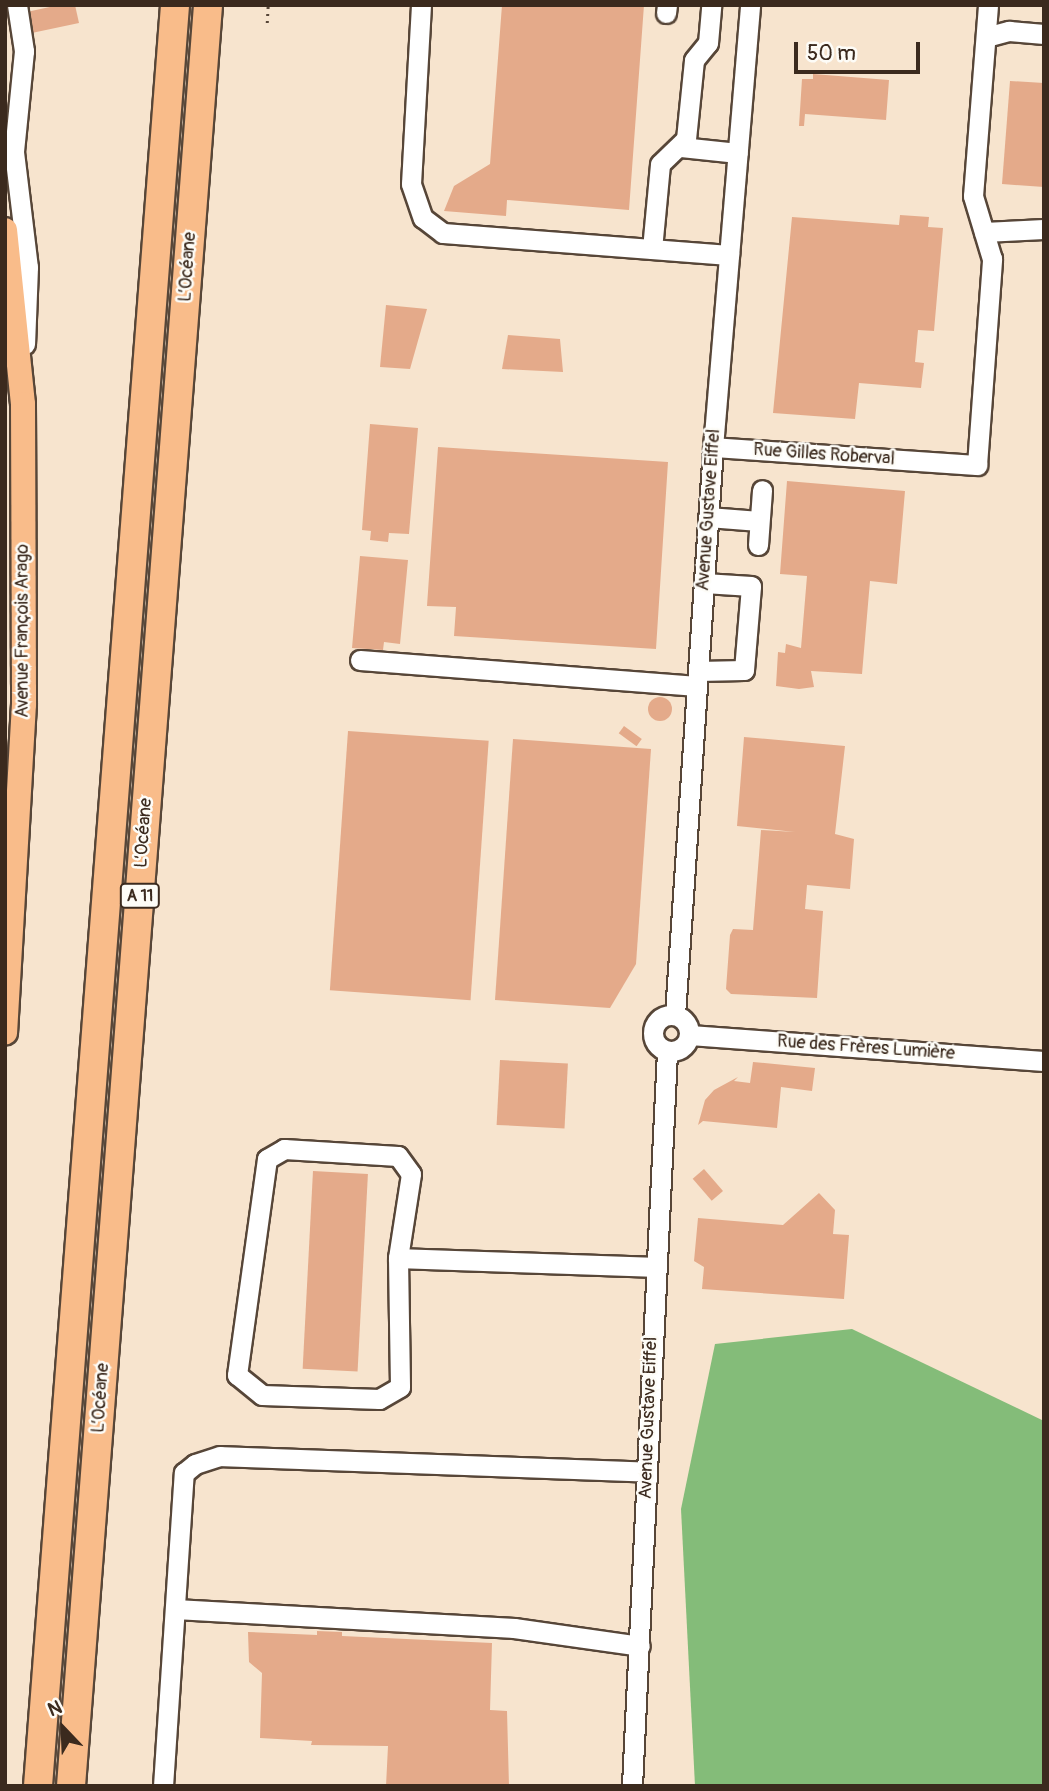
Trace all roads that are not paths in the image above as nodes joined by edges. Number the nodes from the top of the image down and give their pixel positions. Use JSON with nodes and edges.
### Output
{"nodes":[{"id":1,"x":17,"y":5,"type":"edge"},
{"id":2,"x":175,"y":5,"type":"edge"},
{"id":3,"x":208,"y":5,"type":"edge"},
{"id":4,"x":421,"y":5,"type":"edge"},
{"id":5,"x":711,"y":5,"type":"edge"},
{"id":6,"x":750,"y":5,"type":"edge"},
{"id":7,"x":988,"y":5,"type":"edge"},
{"id":8,"x":1044,"y":34,"type":"edge"},
{"id":9,"x":986,"y":37,"type":"junction"},
{"id":10,"x":681,"y":147,"type":"junction"},
{"id":11,"x":738,"y":153,"type":"junction"},
{"id":12,"x":1044,"y":229,"type":"edge"},
{"id":13,"x":5,"y":230,"type":"edge"},
{"id":14,"x":984,"y":232,"type":"junction"},
{"id":15,"x":652,"y":249,"type":"junction"},
{"id":16,"x":729,"y":255,"type":"junction"},
{"id":17,"x":23,"y":404,"type":"junction"},
{"id":18,"x":713,"y":447,"type":"junction"},
{"id":19,"x":762,"y":490,"type":"dead end"},
{"id":20,"x":708,"y":517,"type":"junction"},
{"id":21,"x":760,"y":521,"type":"junction"},
{"id":22,"x":758,"y":545,"type":"dead end"},
{"id":23,"x":704,"y":583,"type":"junction"},
{"id":24,"x":360,"y":660,"type":"dead end"},
{"id":25,"x":697,"y":678,"type":"junction"},
{"id":26,"x":675,"y":1015,"type":"junction"},
{"id":27,"x":5,"y":1032,"type":"edge"},
{"id":28,"x":689,"y":1035,"type":"junction"},
{"id":29,"x":667,"y":1051,"type":"junction"},
{"id":30,"x":1044,"y":1060,"type":"edge"},
{"id":31,"x":398,"y":1258,"type":"junction"},
{"id":32,"x":656,"y":1267,"type":"junction"},
{"id":33,"x":647,"y":1472,"type":"junction"},
{"id":34,"x":175,"y":1609,"type":"junction"},
{"id":35,"x":640,"y":1646,"type":"junction"},
{"id":36,"x":38,"y":1786,"type":"edge"},
{"id":37,"x":71,"y":1786,"type":"edge"},
{"id":38,"x":163,"y":1786,"type":"edge"},
{"id":39,"x":632,"y":1786,"type":"edge"}],
"edges":[{"from":1,"to":17,"type":"street"},
{"from":2,"to":36,"type":"highway","name":"L’Océane","number":"A 11"},
{"from":3,"to":37,"type":"highway","name":"L’Océane","number":"A 11"},
{"from":4,"to":15,"type":"street"},
{"from":5,"to":10,"type":"street"},
{"from":6,"to":11,"type":"street","name":"Avenue Gustave Eiffel"},
{"from":7,"to":9,"type":"street"},
{"from":8,"to":9,"type":"street"},
{"from":9,"to":14,"type":"street"},
{"from":10,"to":11,"type":"street"},
{"from":10,"to":15,"type":"street"},
{"from":11,"to":16,"type":"street","name":"Avenue Gustave Eiffel"},
{"from":12,"to":14,"type":"street"},
{"from":13,"to":17,"type":"main road","name":"Avenue François Arago"},
{"from":14,"to":18,"type":"street","name":"Rue Gilles Roberval"},
{"from":15,"to":16,"type":"street"},
{"from":16,"to":18,"type":"street","name":"Avenue Gustave Eiffel"},
{"from":17,"to":27,"type":"main road","name":"Avenue François Arago"},
{"from":18,"to":20,"type":"street","name":"Avenue Gustave Eiffel"},
{"from":19,"to":21,"type":"street"},
{"from":20,"to":21,"type":"street"},
{"from":20,"to":23,"type":"street","name":"Avenue Gustave Eiffel"},
{"from":21,"to":22,"type":"street"},
{"from":23,"to":25,"type":"street","name":"Avenue Gustave Eiffel"},
{"from":23,"to":25,"type":"street"},
{"from":24,"to":25,"type":"street"},
{"from":25,"to":26,"type":"street","name":"Avenue Gustave Eiffel"},
{"from":26,"to":28,"type":"street"},
{"from":26,"to":29,"type":"street"},
{"from":28,"to":29,"type":"street"},
{"from":28,"to":30,"type":"street","name":"Rue des Frères Lumière"},
{"from":29,"to":32,"type":"street","name":"Avenue Gustave Eiffel"},
{"from":31,"to":31,"type":"street"},
{"from":31,"to":32,"type":"street"},
{"from":32,"to":33,"type":"street","name":"Avenue Gustave Eiffel"},
{"from":33,"to":34,"type":"street"},
{"from":33,"to":35,"type":"street","name":"Avenue Gustave Eiffel"},
{"from":34,"to":35,"type":"street"},
{"from":34,"to":38,"type":"street"},
{"from":35,"to":39,"type":"street","name":"Avenue Gustave Eiffel"}]}
